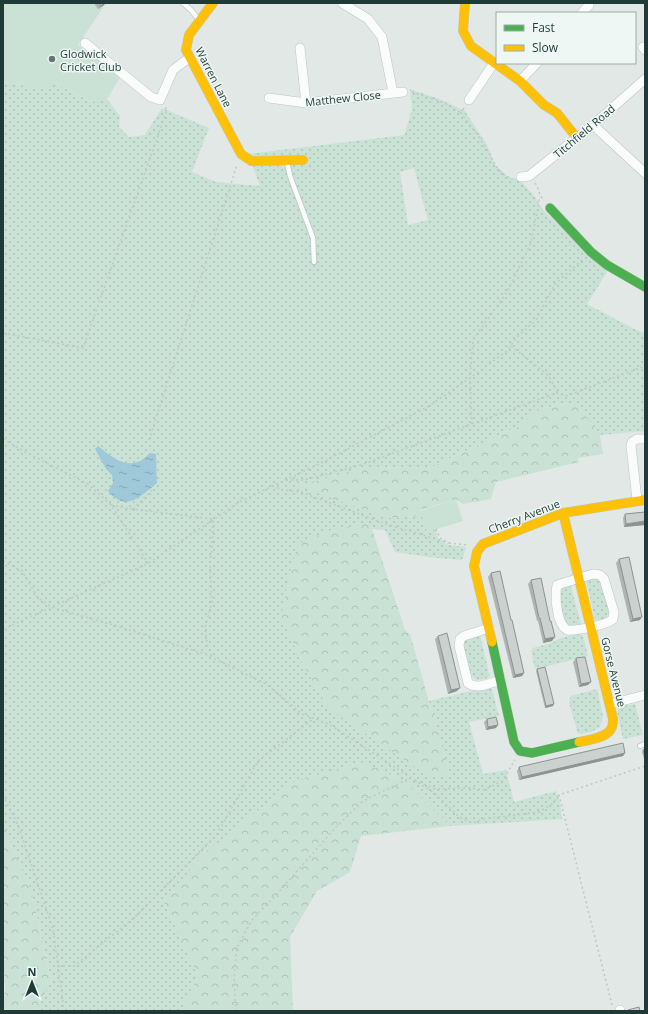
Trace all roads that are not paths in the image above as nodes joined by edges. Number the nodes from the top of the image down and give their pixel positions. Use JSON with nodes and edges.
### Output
{"nodes":[{"id":1,"x":183,"y":3,"type":"edge"},
{"id":2,"x":213,"y":3,"type":"edge"},
{"id":3,"x":342,"y":3,"type":"edge"},
{"id":4,"x":465,"y":3,"type":"edge"},
{"id":5,"x":589,"y":5,"type":"dead end"},
{"id":6,"x":583,"y":12,"type":"edge"},
{"id":7,"x":199,"y":20,"type":"junction"},
{"id":8,"x":85,"y":43,"type":"dead end"},
{"id":9,"x":300,"y":48,"type":"dead end"},
{"id":10,"x":189,"y":58,"type":"junction"},
{"id":11,"x":494,"y":63,"type":"junction"},
{"id":12,"x":536,"y":64,"type":"edge"},
{"id":13,"x":645,"y":79,"type":"edge"},
{"id":14,"x":520,"y":81,"type":"junction"},
{"id":15,"x":403,"y":92,"type":"road end"},
{"id":16,"x":393,"y":93,"type":"junction"},
{"id":17,"x":270,"y":98,"type":"dead end"},
{"id":18,"x":469,"y":100,"type":"road end"},
{"id":19,"x":306,"y":103,"type":"junction"},
{"id":20,"x":593,"y":125,"type":"junction"},
{"id":21,"x":577,"y":138,"type":"junction"},
{"id":22,"x":286,"y":160,"type":"junction"},
{"id":23,"x":303,"y":160,"type":"dead end"},
{"id":24,"x":645,"y":173,"type":"edge"},
{"id":25,"x":525,"y":177,"type":"road end"},
{"id":26,"x":550,"y":208,"type":"road end"},
{"id":27,"x":314,"y":262,"type":"dead end"},
{"id":28,"x":645,"y":287,"type":"edge"},
{"id":29,"x":645,"y":439,"type":"edge"},
{"id":30,"x":641,"y":500,"type":"edge"},
{"id":31,"x":563,"y":513,"type":"junction"},
{"id":32,"x":578,"y":579,"type":"junction"},
{"id":33,"x":590,"y":627,"type":"junction"},
{"id":34,"x":489,"y":628,"type":"junction"},
{"id":35,"x":501,"y":680,"type":"junction"},
{"id":36,"x":645,"y":695,"type":"edge"},
{"id":37,"x":610,"y":704,"type":"junction"},
{"id":38,"x":597,"y":738,"type":"joint"}],
"edges":[{"from":1,"to":7,"type":"lane"},
{"from":2,"to":7,"type":"street","name":"Warren Lane"},
{"from":3,"to":16,"type":"street"},
{"from":4,"to":11,"type":"street"},
{"from":5,"to":6,"type":"street"},
{"from":7,"to":10,"type":"street","name":"Warren Lane"},
{"from":8,"to":10,"type":"street"},
{"from":9,"to":19,"type":"street"},
{"from":10,"to":22,"type":"street","name":"Warren Lane"},
{"from":11,"to":14,"type":"street"},
{"from":11,"to":18,"type":"street"},
{"from":12,"to":14,"type":"street"},
{"from":13,"to":20,"type":"street","name":"Titchfield Road"},
{"from":14,"to":21,"type":"street"},
{"from":15,"to":16,"type":"street","name":"Matthew Close"},
{"from":16,"to":19,"type":"street","name":"Matthew Close"},
{"from":17,"to":19,"type":"street","name":"Matthew Close"},
{"from":20,"to":21,"type":"street","name":"Titchfield Road"},
{"from":20,"to":24,"type":"street"},
{"from":21,"to":25,"type":"street","name":"Titchfield Road"},
{"from":22,"to":23,"type":"street"},
{"from":22,"to":27,"type":"lane"},
{"from":26,"to":28,"type":"street"},
{"from":29,"to":30,"type":"street","name":"Cherry Avenue"},
{"from":30,"to":31,"type":"street","name":"Cherry Avenue"},
{"from":31,"to":32,"type":"street","name":"Gorse Avenue"},
{"from":31,"to":34,"type":"street","name":"Cherry Avenue"},
{"from":32,"to":33,"type":"street","name":"Gorse Avenue"},
{"from":32,"to":33,"type":"street","name":"Gorse Avenue"},
{"from":32,"to":33,"type":"street","name":"Gorse Avenue"},
{"from":33,"to":37,"type":"street","name":"Gorse Avenue"},
{"from":34,"to":35,"type":"street","name":"Cherry Avenue"},
{"from":34,"to":35,"type":"street"},
{"from":35,"to":38,"type":"street","name":"Cherry Avenue"},
{"from":36,"to":37,"type":"street"},
{"from":37,"to":38,"type":"street","name":"Gorse Avenue"}]}
